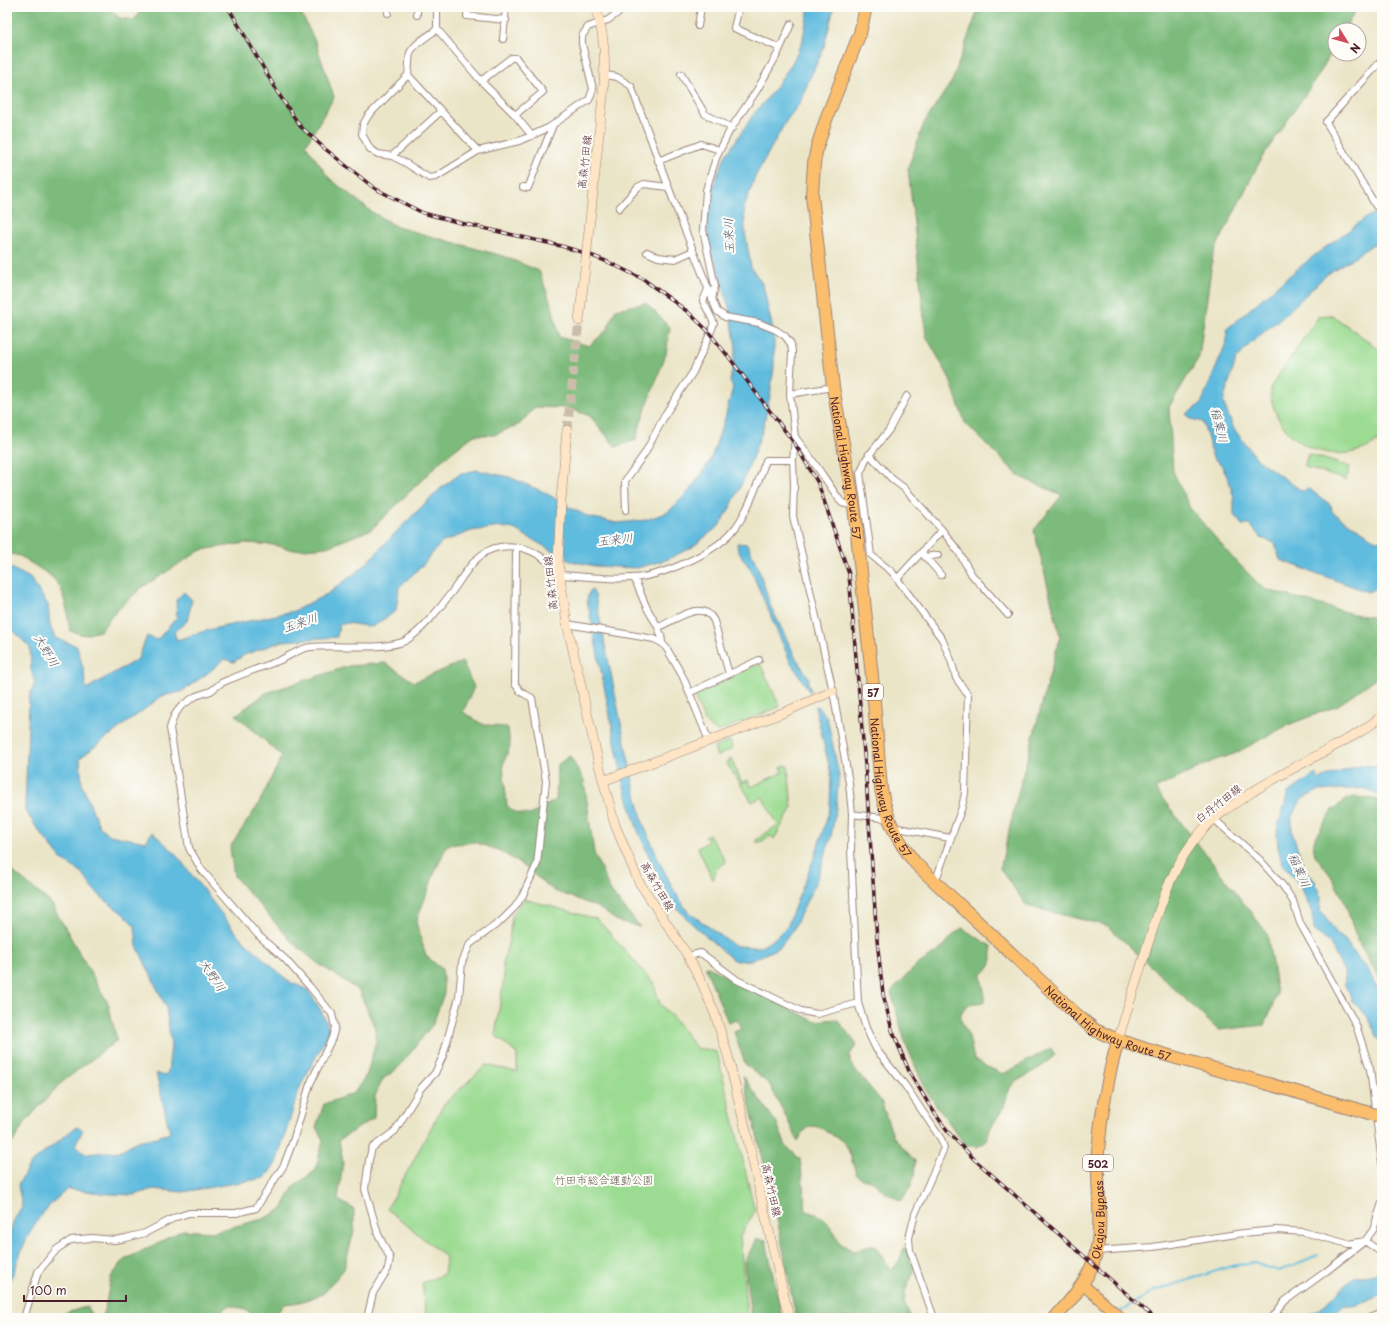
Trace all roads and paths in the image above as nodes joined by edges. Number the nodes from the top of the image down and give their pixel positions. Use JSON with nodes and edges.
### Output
{"nodes":[{"id":1,"x":417,"y":7,"type":"edge"},
{"id":2,"x":437,"y":7,"type":"edge"},
{"id":3,"x":468,"y":7,"type":"edge"},
{"id":4,"x":506,"y":7,"type":"edge"},
{"id":5,"x":595,"y":7,"type":"edge"},
{"id":6,"x":626,"y":7,"type":"edge"},
{"id":7,"x":701,"y":7,"type":"edge"},
{"id":8,"x":739,"y":7,"type":"edge"},
{"id":9,"x":866,"y":7,"type":"edge"},
{"id":10,"x":417,"y":15,"type":"dead end"},
{"id":11,"x":506,"y":20,"type":"junction"},
{"id":12,"x":601,"y":23,"type":"junction"},
{"id":13,"x":791,"y":24,"type":"dead end"},
{"id":14,"x":698,"y":26,"type":"dead end"},
{"id":15,"x":437,"y":29,"type":"junction"},
{"id":16,"x":503,"y":39,"type":"dead end"},
{"id":17,"x":780,"y":48,"type":"junction"},
{"id":18,"x":1382,"y":60,"type":"edge"},
{"id":19,"x":681,"y":74,"type":"dead end"},
{"id":20,"x":408,"y":75,"type":"junction"},
{"id":21,"x":605,"y":75,"type":"junction"},
{"id":22,"x":481,"y":81,"type":"junction"},
{"id":23,"x":441,"y":111,"type":"junction"},
{"id":24,"x":515,"y":115,"type":"junction"},
{"id":25,"x":553,"y":125,"type":"junction"},
{"id":26,"x":732,"y":128,"type":"junction"},
{"id":27,"x":532,"y":136,"type":"junction"},
{"id":28,"x":720,"y":150,"type":"junction"},
{"id":29,"x":478,"y":151,"type":"junction"},
{"id":30,"x":392,"y":156,"type":"junction"},
{"id":31,"x":658,"y":161,"type":"junction"},
{"id":32,"x":523,"y":187,"type":"dead end"},
{"id":33,"x":668,"y":187,"type":"junction"},
{"id":34,"x":1382,"y":203,"type":"edge"},
{"id":35,"x":619,"y":208,"type":"dead end"},
{"id":36,"x":647,"y":252,"type":"dead end"},
{"id":37,"x":693,"y":252,"type":"junction"},
{"id":38,"x":708,"y":289,"type":"junction"},
{"id":39,"x":712,"y":300,"type":"junction"},
{"id":40,"x":579,"y":321,"type":"tunnel mouth"},
{"id":41,"x":833,"y":387,"type":"junction"},
{"id":42,"x":790,"y":394,"type":"junction"},
{"id":43,"x":907,"y":396,"type":"dead end"},
{"id":44,"x":567,"y":430,"type":"tunnel mouth"},
{"id":45,"x":795,"y":437,"type":"junction"},
{"id":46,"x":869,"y":454,"type":"junction"},
{"id":47,"x":793,"y":460,"type":"junction"},
{"id":48,"x":854,"y":506,"type":"junction"},
{"id":49,"x":626,"y":510,"type":"dead end"},
{"id":50,"x":942,"y":530,"type":"junction"},
{"id":51,"x":516,"y":547,"type":"junction"},
{"id":52,"x":924,"y":555,"type":"junction"},
{"id":53,"x":938,"y":555,"type":"dead end"},
{"id":54,"x":560,"y":574,"type":"junction"},
{"id":55,"x":941,"y":575,"type":"dead end"},
{"id":56,"x":634,"y":578,"type":"junction"},
{"id":57,"x":896,"y":579,"type":"junction"},
{"id":58,"x":1008,"y":615,"type":"dead end"},
{"id":59,"x":567,"y":624,"type":"junction"},
{"id":60,"x":659,"y":627,"type":"junction"},
{"id":61,"x":662,"y":643,"type":"junction"},
{"id":62,"x":759,"y":660,"type":"dead end"},
{"id":63,"x":729,"y":674,"type":"junction"},
{"id":64,"x":833,"y":691,"type":"junction"},
{"id":65,"x":689,"y":693,"type":"junction"},
{"id":66,"x":1382,"y":715,"type":"edge"},
{"id":67,"x":708,"y":741,"type":"junction"},
{"id":68,"x":603,"y":781,"type":"junction"},
{"id":69,"x":852,"y":814,"type":"junction"},
{"id":70,"x":1214,"y":819,"type":"junction"},
{"id":71,"x":890,"y":823,"type":"junction"},
{"id":72,"x":950,"y":838,"type":"junction"},
{"id":73,"x":934,"y":882,"type":"junction"},
{"id":74,"x":688,"y":956,"type":"junction"},
{"id":75,"x":858,"y":1003,"type":"junction"},
{"id":76,"x":1118,"y":1040,"type":"junction"},
{"id":77,"x":1382,"y":1117,"type":"edge"},
{"id":78,"x":1382,"y":1163,"type":"edge"},
{"id":79,"x":1382,"y":1203,"type":"edge"},
{"id":80,"x":1366,"y":1242,"type":"junction"},
{"id":81,"x":1096,"y":1251,"type":"junction"},
{"id":82,"x":1382,"y":1253,"type":"edge"},
{"id":83,"x":1082,"y":1284,"type":"junction"},
{"id":84,"x":1382,"y":1312,"type":"edge"},
{"id":85,"x":24,"y":1318,"type":"edge"},
{"id":86,"x":367,"y":1318,"type":"edge"},
{"id":87,"x":789,"y":1318,"type":"edge"},
{"id":88,"x":934,"y":1318,"type":"edge"},
{"id":89,"x":1055,"y":1318,"type":"edge"},
{"id":90,"x":1122,"y":1318,"type":"edge"},
{"id":91,"x":1272,"y":1318,"type":"edge"},
{"id":92,"x":1369,"y":1318,"type":"edge"}],
"edges":[{"from":1,"to":10,"type":"street"},
{"from":2,"to":15,"type":"street"},
{"from":3,"to":11,"type":"street"},
{"from":4,"to":11,"type":"street"},
{"from":5,"to":12,"type":"main road","name":"高森竹田線"},
{"from":6,"to":12,"type":"street"},
{"from":7,"to":14,"type":"street"},
{"from":8,"to":17,"type":"street"},
{"from":9,"to":41,"type":"highway","name":"National Highway Route 57","number":"57"},
{"from":11,"to":16,"type":"street"},
{"from":12,"to":21,"type":"main road","name":"高森竹田線"},
{"from":12,"to":25,"type":"street"},
{"from":13,"to":17,"type":"street"},
{"from":15,"to":20,"type":"street"},
{"from":15,"to":22,"type":"street"},
{"from":17,"to":26,"type":"street"},
{"from":18,"to":34,"type":"street"},
{"from":19,"to":26,"type":"street"},
{"from":20,"to":23,"type":"street"},
{"from":20,"to":30,"type":"street"},
{"from":21,"to":31,"type":"street"},
{"from":21,"to":40,"type":"main road","name":"高森竹田線","bridge":true},
{"from":22,"to":24,"type":"street"},
{"from":22,"to":24,"type":"street"},
{"from":23,"to":29,"type":"street"},
{"from":23,"to":30,"type":"street"},
{"from":24,"to":27,"type":"street"},
{"from":25,"to":27,"type":"street"},
{"from":25,"to":32,"type":"street"},
{"from":26,"to":28,"type":"street"},
{"from":27,"to":29,"type":"street"},
{"from":28,"to":31,"type":"street"},
{"from":28,"to":39,"type":"street"},
{"from":29,"to":30,"type":"street"},
{"from":31,"to":33,"type":"street"},
{"from":33,"to":35,"type":"street"},
{"from":33,"to":37,"type":"street"},
{"from":36,"to":37,"type":"street"},
{"from":37,"to":38,"type":"street"},
{"from":38,"to":39,"type":"street"},
{"from":38,"to":49,"type":"street"},
{"from":39,"to":42,"type":"street"},
{"from":41,"to":42,"type":"street"},
{"from":41,"to":48,"type":"highway","name":"National Highway Route 57","number":"57"},
{"from":42,"to":45,"type":"street"},
{"from":43,"to":46,"type":"street"},
{"from":44,"to":54,"type":"main road","name":"高森竹田線"},
{"from":45,"to":47,"type":"street"},
{"from":45,"to":48,"type":"street"},
{"from":46,"to":50,"type":"street"},
{"from":46,"to":57,"type":"street"},
{"from":47,"to":56,"type":"street"},
{"from":47,"to":64,"type":"street"},
{"from":48,"to":71,"type":"highway","name":"National Highway Route 57","number":"57"},
{"from":50,"to":52,"type":"street"},
{"from":50,"to":58,"type":"street"},
{"from":51,"to":54,"type":"street"},
{"from":51,"to":85,"type":"street"},
{"from":51,"to":86,"type":"street"},
{"from":52,"to":53,"type":"street"},
{"from":52,"to":55,"type":"street"},
{"from":52,"to":57,"type":"street"},
{"from":54,"to":56,"type":"street"},
{"from":54,"to":59,"type":"main road","name":"高森竹田線"},
{"from":56,"to":60,"type":"street"},
{"from":57,"to":72,"type":"street"},
{"from":59,"to":61,"type":"street"},
{"from":59,"to":68,"type":"main road","name":"高森竹田線"},
{"from":60,"to":61,"type":"street"},
{"from":60,"to":63,"type":"street"},
{"from":61,"to":65,"type":"street"},
{"from":62,"to":63,"type":"street"},
{"from":63,"to":65,"type":"street"},
{"from":64,"to":67,"type":"main road"},
{"from":64,"to":69,"type":"street"},
{"from":65,"to":67,"type":"street"},
{"from":66,"to":70,"type":"main road","name":"白丹竹田線"},
{"from":67,"to":68,"type":"main road"},
{"from":68,"to":74,"type":"main road","name":"高森竹田線"},
{"from":69,"to":71,"type":"street"},
{"from":69,"to":75,"type":"street"},
{"from":70,"to":76,"type":"main road","name":"白丹竹田線"},
{"from":70,"to":78,"type":"street"},
{"from":71,"to":72,"type":"street"},
{"from":71,"to":73,"type":"highway","name":"National Highway Route 57","number":"57"},
{"from":72,"to":73,"type":"street"},
{"from":73,"to":76,"type":"highway","name":"National Highway Route 57","number":"57"},
{"from":74,"to":75,"type":"street"},
{"from":74,"to":87,"type":"main road","name":"高森竹田線"},
{"from":75,"to":88,"type":"street"},
{"from":76,"to":77,"type":"highway","name":"National Highway Route 57","number":"57","bridge":true},
{"from":76,"to":81,"type":"highway","name":"Okajou Bypass","number":"502"},
{"from":79,"to":80,"type":"street"},
{"from":80,"to":81,"type":"street"},
{"from":80,"to":82,"type":"street"},
{"from":80,"to":91,"type":"street"},
{"from":81,"to":83,"type":"highway","name":"Okajou Bypass","number":"502"},
{"from":83,"to":89,"type":"highway","name":"Okajou Bypass","number":"502"},
{"from":83,"to":90,"type":"main road"},
{"from":84,"to":92,"type":"street"}]}
